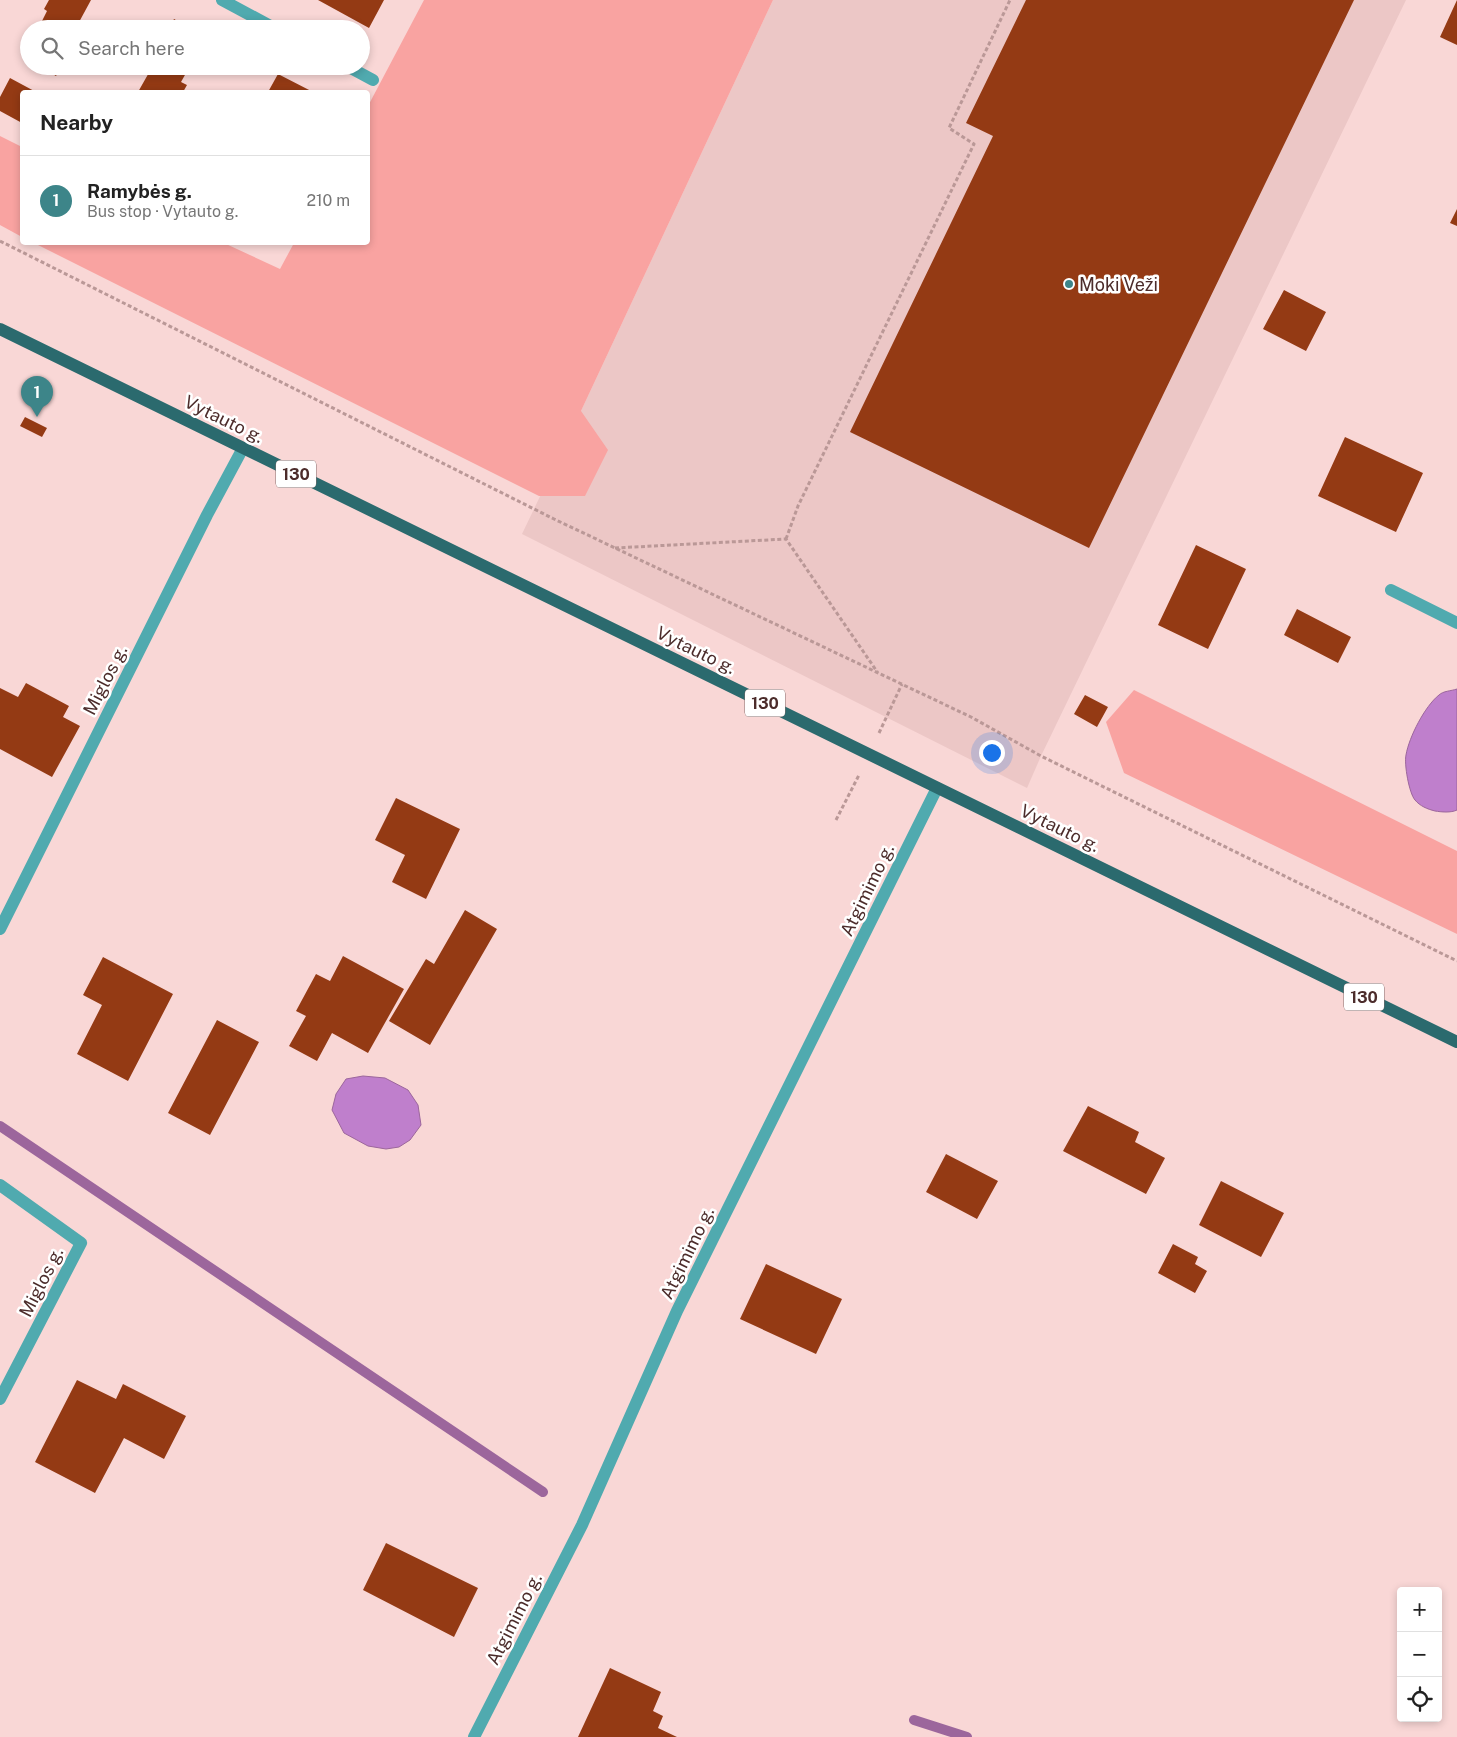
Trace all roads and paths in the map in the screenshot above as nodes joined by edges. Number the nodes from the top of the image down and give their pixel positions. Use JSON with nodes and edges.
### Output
{"nodes":[{"id":1,"x":222,"y":0,"type":"edge"},
{"id":2,"x":1010,"y":0,"type":"edge"},
{"id":3,"x":259,"y":20,"type":"edge"},
{"id":4,"x":364,"y":75,"type":"edge"},
{"id":5,"x":373,"y":80,"type":"dead end"},
{"id":6,"x":0,"y":241,"type":"edge"},
{"id":7,"x":0,"y":329,"type":"edge"},
{"id":8,"x":243,"y":448,"type":"junction"},
{"id":9,"x":786,"y":539,"type":"junction"},
{"id":10,"x":615,"y":548,"type":"junction"},
{"id":11,"x":1391,"y":590,"type":"dead end"},
{"id":12,"x":1457,"y":623,"type":"edge"},
{"id":13,"x":878,"y":673,"type":"junction"},
{"id":14,"x":937,"y":788,"type":"junction"},
{"id":15,"x":0,"y":929,"type":"edge"},
{"id":16,"x":1457,"y":961,"type":"edge"},
{"id":17,"x":1457,"y":1042,"type":"edge"},
{"id":18,"x":0,"y":1185,"type":"edge"},
{"id":19,"x":0,"y":1399,"type":"edge"},
{"id":20,"x":474,"y":1737,"type":"edge"}],
"edges":[{"from":1,"to":3,"type":"street"},
{"from":2,"to":9,"type":"path"},
{"from":4,"to":5,"type":"street"},
{"from":6,"to":10,"type":"path"},
{"from":7,"to":8,"type":"main road","name":"Vytauto g.","number":"130"},
{"from":8,"to":14,"type":"main road","name":"Vytauto g.","number":"130"},
{"from":8,"to":15,"type":"street","name":"Miglos g."},
{"from":9,"to":10,"type":"path"},
{"from":9,"to":13,"type":"path"},
{"from":10,"to":13,"type":"path"},
{"from":11,"to":12,"type":"street"},
{"from":13,"to":16,"type":"path"},
{"from":14,"to":17,"type":"main road","name":"Vytauto g.","number":"130"},
{"from":14,"to":20,"type":"street","name":"Atgimimo g."},
{"from":18,"to":19,"type":"street","name":"Miglos g."}]}
